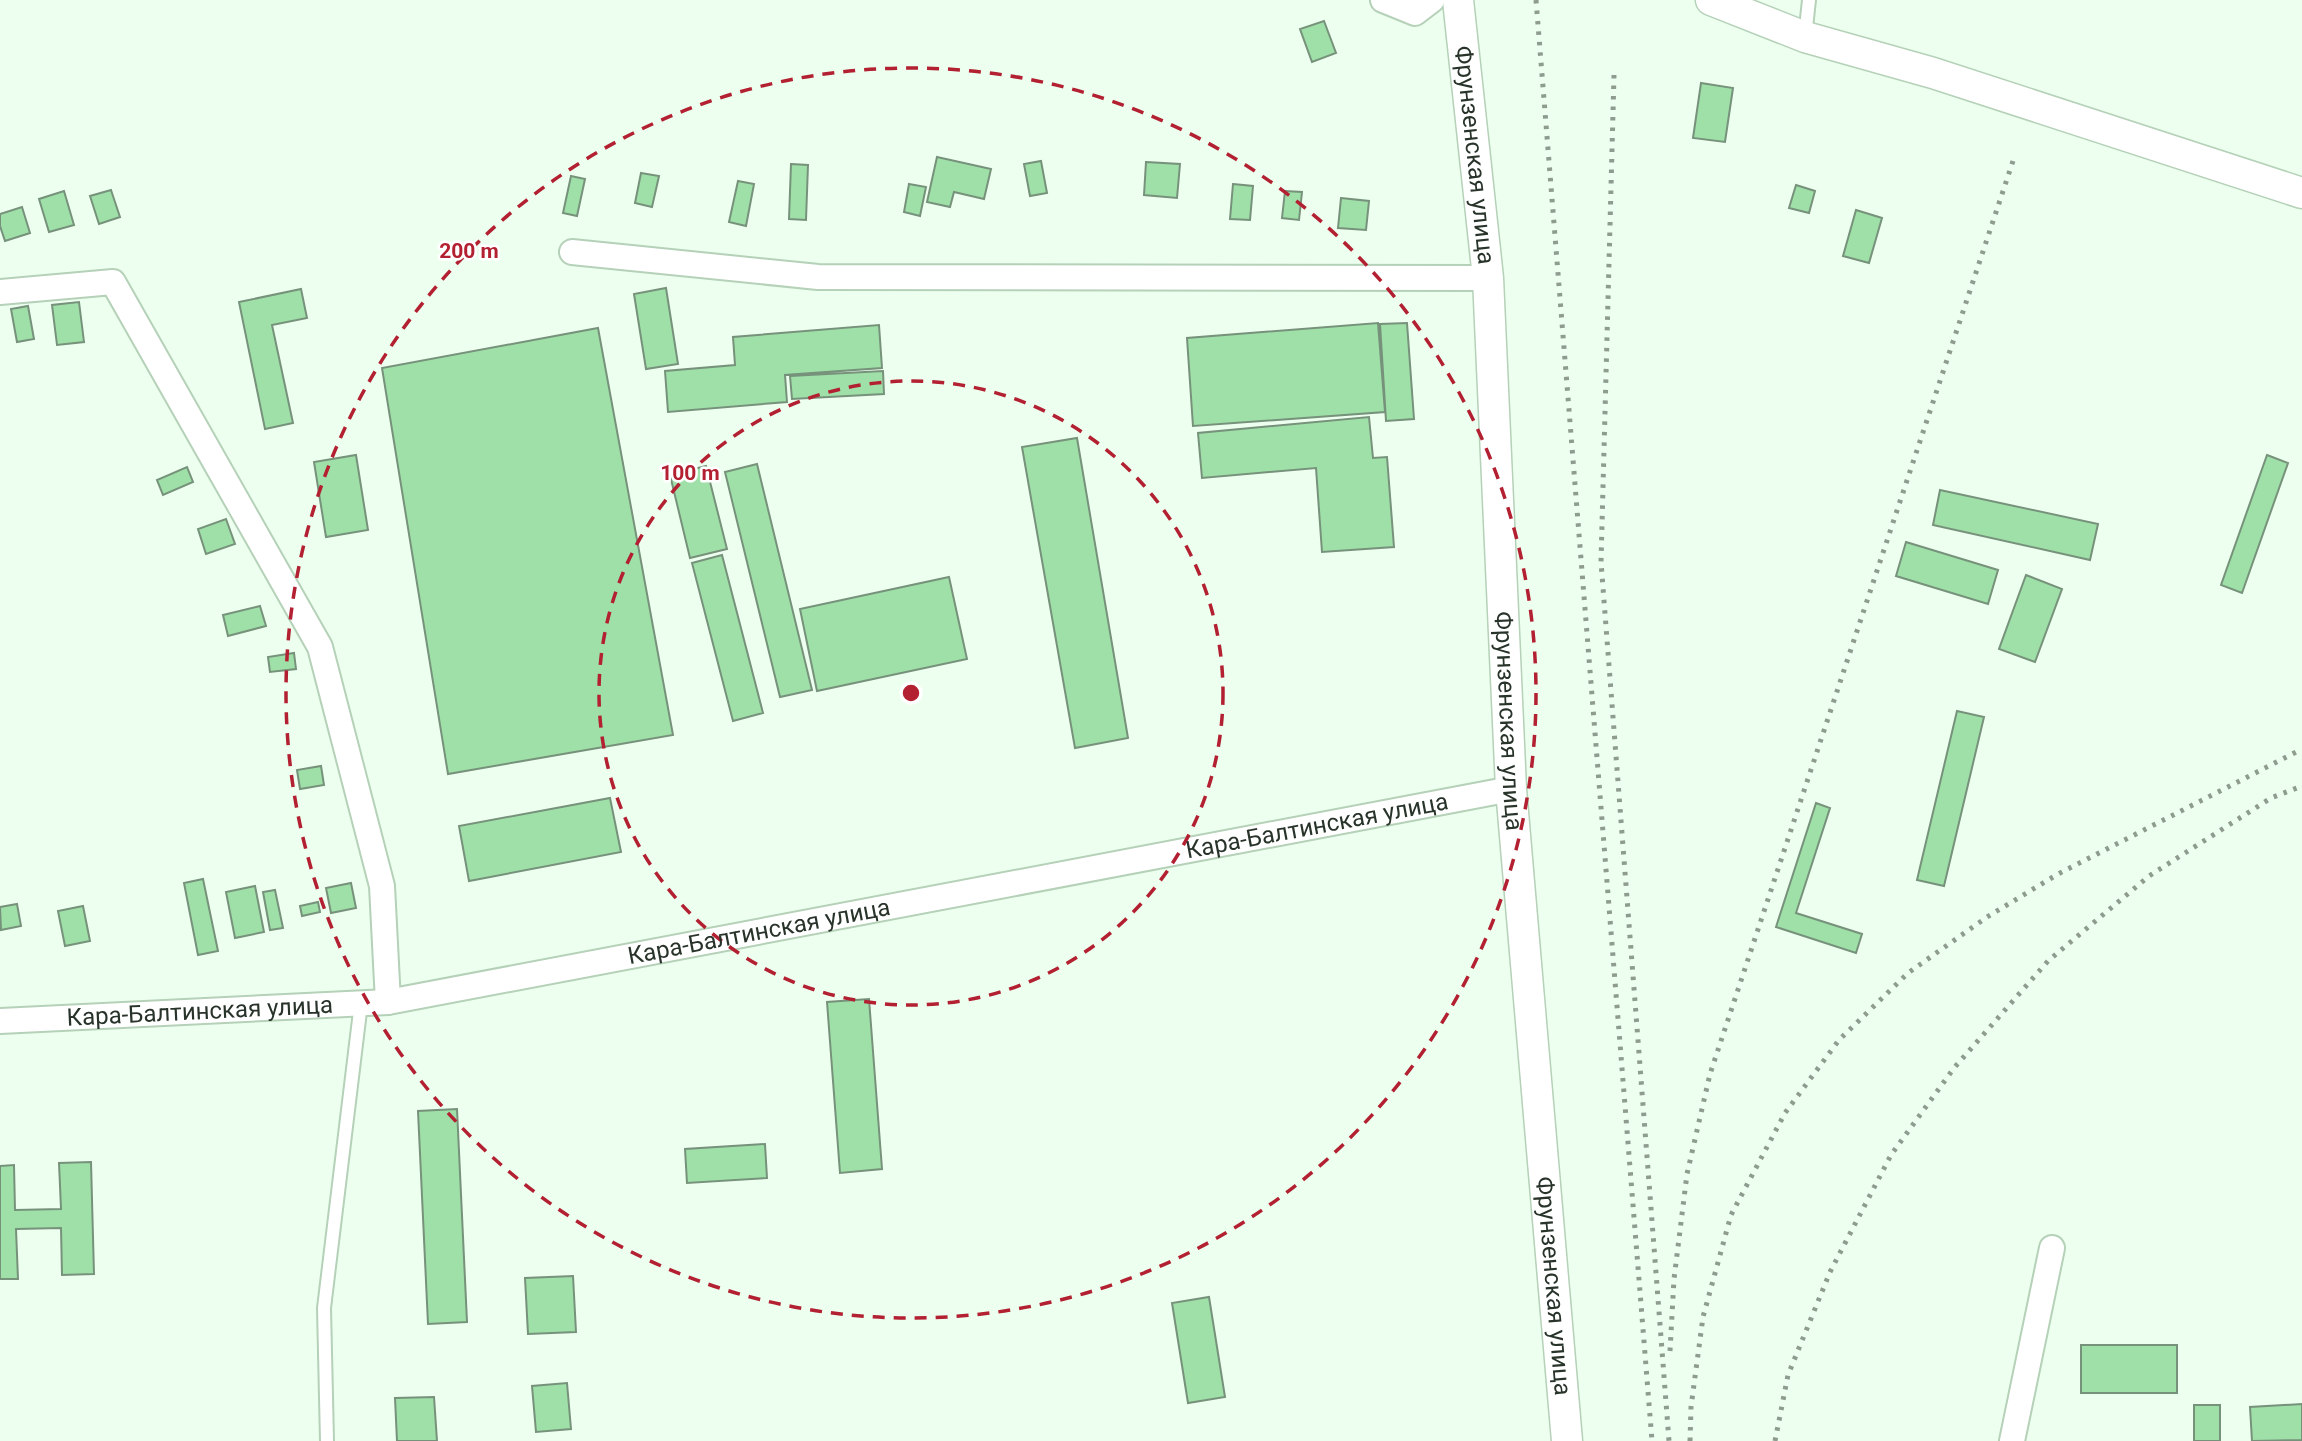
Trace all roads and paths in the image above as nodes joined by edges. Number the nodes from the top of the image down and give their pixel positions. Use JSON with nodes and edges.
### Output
{"nodes":[{"id":1,"x":1382,"y":0,"type":"edge"},
{"id":2,"x":1432,"y":0,"type":"edge"},
{"id":3,"x":1458,"y":0,"type":"edge"},
{"id":4,"x":1711,"y":0,"type":"edge"},
{"id":5,"x":1809,"y":0,"type":"edge"},
{"id":6,"x":1805,"y":37,"type":"junction"},
{"id":7,"x":2302,"y":193,"type":"edge"},
{"id":8,"x":572,"y":252,"type":"dead end"},
{"id":9,"x":1488,"y":278,"type":"junction"},
{"id":10,"x":0,"y":292,"type":"edge"},
{"id":11,"x":1511,"y":789,"type":"junction"},
{"id":12,"x":388,"y":1002,"type":"junction"},
{"id":13,"x":361,"y":1003,"type":"junction"},
{"id":14,"x":0,"y":1021,"type":"edge"},
{"id":15,"x":2052,"y":1248,"type":"dead end"},
{"id":16,"x":327,"y":1441,"type":"edge"},
{"id":17,"x":1567,"y":1441,"type":"edge"},
{"id":18,"x":2012,"y":1441,"type":"edge"}],
"edges":[{"from":1,"to":2,"type":"street"},
{"from":3,"to":9,"type":"street","name":"Фрунзенская улица"},
{"from":4,"to":6,"type":"street"},
{"from":5,"to":6,"type":"lane"},
{"from":6,"to":7,"type":"street"},
{"from":8,"to":9,"type":"street"},
{"from":9,"to":11,"type":"street","name":"Фрунзенская улица"},
{"from":10,"to":12,"type":"street"},
{"from":11,"to":12,"type":"street","name":"Кара-Балтинская улица"},
{"from":11,"to":17,"type":"street","name":"Фрунзенская улица"},
{"from":12,"to":13,"type":"street","name":"Кара-Балтинская улица"},
{"from":13,"to":14,"type":"street","name":"Кара-Балтинская улица"},
{"from":13,"to":16,"type":"lane"},
{"from":15,"to":18,"type":"street"}]}
